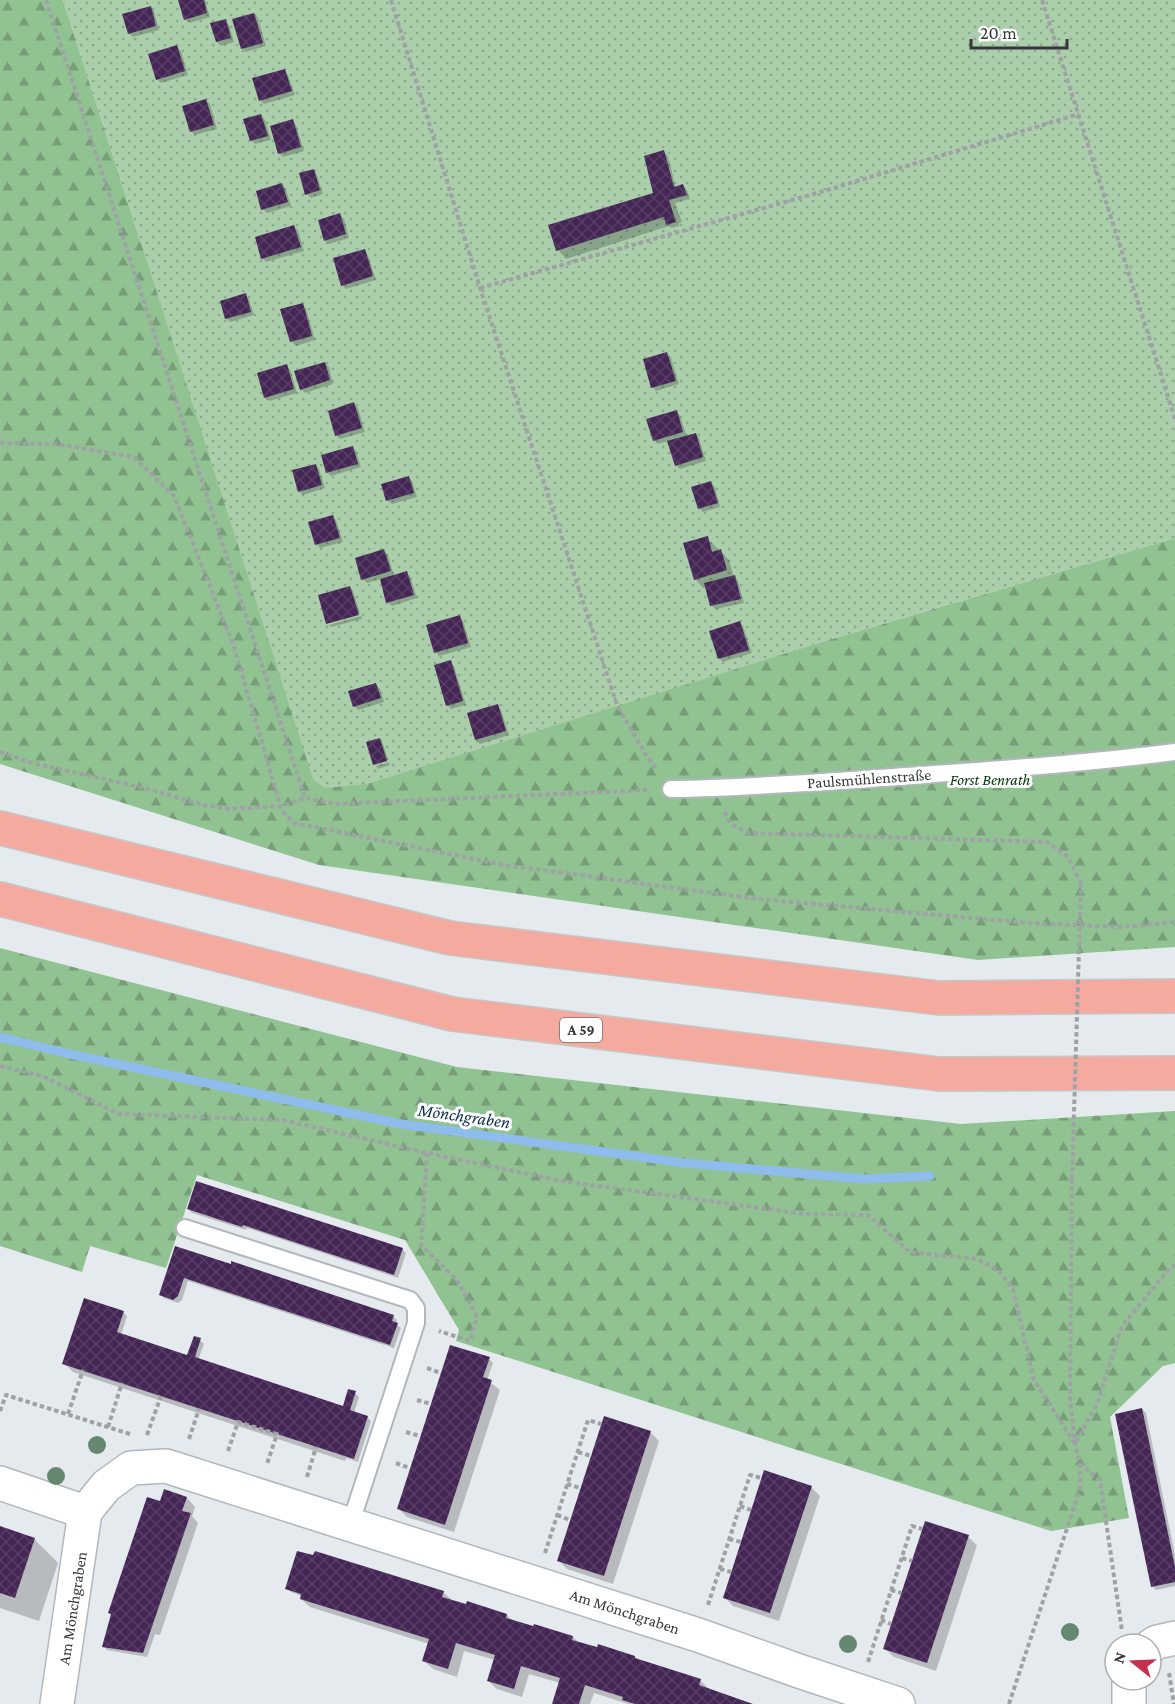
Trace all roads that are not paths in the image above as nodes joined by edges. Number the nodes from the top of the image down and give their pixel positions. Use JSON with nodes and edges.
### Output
{"nodes":[{"id":1,"x":1175,"y":752,"type":"edge"},
{"id":2,"x":671,"y":789,"type":"road end"},
{"id":3,"x":0,"y":828,"type":"edge"},
{"id":4,"x":0,"y":899,"type":"edge"},
{"id":5,"x":1175,"y":996,"type":"edge"},
{"id":6,"x":1175,"y":1073,"type":"edge"},
{"id":7,"x":185,"y":1228,"type":"dead end"},
{"id":8,"x":0,"y":1483,"type":"edge"},
{"id":9,"x":86,"y":1512,"type":"junction"},
{"id":10,"x":350,"y":1525,"type":"junction"},
{"id":11,"x":57,"y":1704,"type":"edge"},
{"id":12,"x":898,"y":1704,"type":"edge"}],
"edges":[{"from":1,"to":2,"type":"lane","name":"Paulsmühlenstraße"},
{"from":3,"to":5,"type":"highway"},
{"from":4,"to":6,"type":"highway","number":"A 59"},
{"from":7,"to":10,"type":"lane"},
{"from":8,"to":9,"type":"street"},
{"from":9,"to":10,"type":"street","name":"Am Mönchgraben"},
{"from":9,"to":11,"type":"street","name":"Am Mönchgraben"},
{"from":10,"to":12,"type":"street","name":"Am Mönchgraben"}]}
